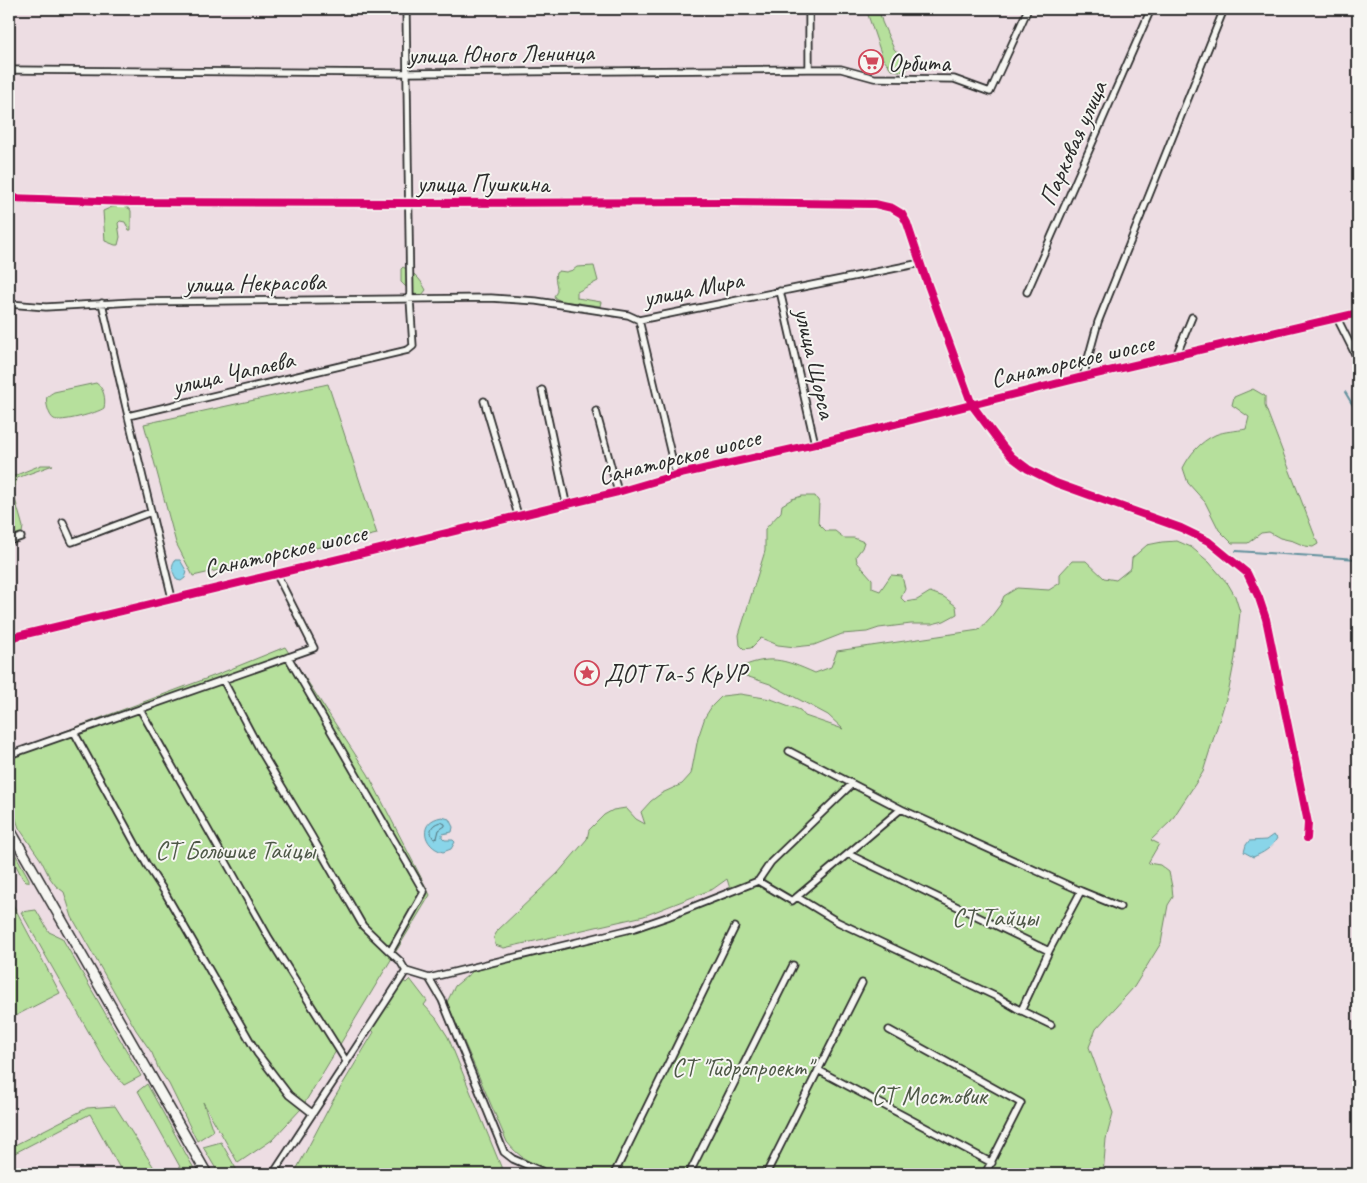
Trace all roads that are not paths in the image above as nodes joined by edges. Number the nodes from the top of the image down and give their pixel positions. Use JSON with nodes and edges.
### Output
{"nodes":[{"id":1,"x":406,"y":9,"type":"edge"},
{"id":2,"x":809,"y":9,"type":"edge"},
{"id":3,"x":1028,"y":9,"type":"edge"},
{"id":4,"x":1152,"y":9,"type":"edge"},
{"id":5,"x":1224,"y":9,"type":"edge"},
{"id":6,"x":809,"y":69,"type":"junction"},
{"id":7,"x":9,"y":70,"type":"edge"},
{"id":8,"x":406,"y":73,"type":"junction"},
{"id":9,"x":9,"y":198,"type":"edge"},
{"id":10,"x":408,"y":203,"type":"junction"},
{"id":11,"x":921,"y":263,"type":"junction"},
{"id":12,"x":780,"y":291,"type":"junction"},
{"id":13,"x":1027,"y":292,"type":"dead end"},
{"id":14,"x":410,"y":298,"type":"junction"},
{"id":15,"x":102,"y":303,"type":"junction"},
{"id":16,"x":9,"y":304,"type":"edge"},
{"id":17,"x":1358,"y":313,"type":"edge"},
{"id":18,"x":1192,"y":317,"type":"dead end"},
{"id":19,"x":1337,"y":318,"type":"junction"},
{"id":20,"x":639,"y":320,"type":"junction"},
{"id":21,"x":1176,"y":356,"type":"junction"},
{"id":22,"x":1358,"y":360,"type":"edge"},
{"id":23,"x":1083,"y":377,"type":"junction"},
{"id":24,"x":542,"y":390,"type":"dead end"},
{"id":25,"x":484,"y":401,"type":"dead end"},
{"id":26,"x":972,"y":405,"type":"junction"},
{"id":27,"x":596,"y":411,"type":"dead end"},
{"id":28,"x":128,"y":416,"type":"junction"},
{"id":29,"x":815,"y":444,"type":"junction"},
{"id":30,"x":676,"y":475,"type":"junction"},
{"id":31,"x":618,"y":492,"type":"junction"},
{"id":32,"x":566,"y":503,"type":"junction"},
{"id":33,"x":151,"y":512,"type":"junction"},
{"id":34,"x":518,"y":515,"type":"junction"},
{"id":35,"x":63,"y":522,"type":"dead end"},
{"id":36,"x":21,"y":537,"type":"dead end"},
{"id":37,"x":9,"y":541,"type":"edge"},
{"id":38,"x":276,"y":573,"type":"junction"},
{"id":39,"x":172,"y":598,"type":"junction"},
{"id":40,"x":9,"y":638,"type":"edge"},
{"id":41,"x":288,"y":657,"type":"junction"},
{"id":42,"x":223,"y":680,"type":"junction"},
{"id":43,"x":140,"y":709,"type":"junction"},
{"id":44,"x":74,"y":732,"type":"junction"},
{"id":45,"x":789,"y":751,"type":"dead end"},
{"id":46,"x":9,"y":755,"type":"edge"},
{"id":47,"x":852,"y":784,"type":"junction"},
{"id":48,"x":901,"y":809,"type":"junction"},
{"id":49,"x":9,"y":828,"type":"edge"},
{"id":50,"x":1307,"y":838,"type":"dead end"},
{"id":51,"x":848,"y":854,"type":"junction"},
{"id":52,"x":758,"y":881,"type":"junction"},
{"id":53,"x":1081,"y":891,"type":"junction"},
{"id":54,"x":797,"y":897,"type":"junction"},
{"id":55,"x":1120,"y":907,"type":"dead end"},
{"id":56,"x":735,"y":927,"type":"dead end"},
{"id":57,"x":1050,"y":951,"type":"junction"},
{"id":58,"x":390,"y":952,"type":"junction"},
{"id":59,"x":794,"y":965,"type":"dead end"},
{"id":60,"x":406,"y":971,"type":"junction"},
{"id":61,"x":429,"y":978,"type":"junction"},
{"id":62,"x":862,"y":983,"type":"dead end"},
{"id":63,"x":1021,"y":1011,"type":"junction"},
{"id":64,"x":1051,"y":1025,"type":"dead end"},
{"id":65,"x":889,"y":1030,"type":"dead end"},
{"id":66,"x":346,"y":1062,"type":"junction"},
{"id":67,"x":818,"y":1070,"type":"junction"},
{"id":68,"x":312,"y":1113,"type":"junction"},
{"id":69,"x":992,"y":1163,"type":"junction"},
{"id":70,"x":207,"y":1174,"type":"edge"},
{"id":71,"x":273,"y":1174,"type":"edge"},
{"id":72,"x":548,"y":1174,"type":"edge"},
{"id":73,"x":614,"y":1174,"type":"edge"},
{"id":74,"x":689,"y":1174,"type":"edge"},
{"id":75,"x":766,"y":1174,"type":"edge"},
{"id":76,"x":985,"y":1174,"type":"edge"}],
"edges":[{"from":1,"to":8,"type":"street","name":"улица Чапаева"},
{"from":2,"to":6,"type":"street"},
{"from":3,"to":6,"type":"street","name":"улица Юного Ленинца"},
{"from":4,"to":13,"type":"street","name":"Парковая улица"},
{"from":5,"to":23,"type":"street"},
{"from":6,"to":8,"type":"street","name":"улица Юного Ленинца"},
{"from":7,"to":8,"type":"street","name":"улица Юного Ленинца"},
{"from":8,"to":10,"type":"street","name":"улица Чапаева"},
{"from":9,"to":10,"type":"street","name":"улица Пушкина"},
{"from":10,"to":11,"type":"street","name":"улица Пушкина"},
{"from":10,"to":14,"type":"street","name":"улица Чапаева"},
{"from":11,"to":12,"type":"street","name":"улица Мира"},
{"from":11,"to":26,"type":"street","name":"улица Пушкина"},
{"from":12,"to":20,"type":"street","name":"улица Мира"},
{"from":12,"to":29,"type":"street","name":"улица Щорса"},
{"from":14,"to":15,"type":"street","name":"улица Некрасова"},
{"from":14,"to":20,"type":"street","name":"улица Мира"},
{"from":14,"to":28,"type":"street","name":"улица Чапаева"},
{"from":15,"to":16,"type":"street","name":"улица Некрасова"},
{"from":15,"to":28,"type":"street"},
{"from":17,"to":19,"type":"street","name":"Санаторское шоссе"},
{"from":18,"to":21,"type":"street"},
{"from":19,"to":21,"type":"street","name":"Санаторское шоссе"},
{"from":19,"to":22,"type":"street"},
{"from":20,"to":30,"type":"street"},
{"from":21,"to":23,"type":"street","name":"Санаторское шоссе"},
{"from":23,"to":26,"type":"street","name":"Санаторское шоссе"},
{"from":24,"to":32,"type":"street"},
{"from":25,"to":34,"type":"street"},
{"from":26,"to":29,"type":"street","name":"Санаторское шоссе"},
{"from":26,"to":50,"type":"street","name":"улица Пушкина"},
{"from":27,"to":31,"type":"street"},
{"from":28,"to":33,"type":"street"},
{"from":29,"to":30,"type":"street","name":"Санаторское шоссе"},
{"from":30,"to":31,"type":"street","name":"Санаторское шоссе"},
{"from":31,"to":32,"type":"street","name":"Санаторское шоссе"},
{"from":32,"to":34,"type":"street","name":"Санаторское шоссе"},
{"from":33,"to":35,"type":"street"},
{"from":33,"to":39,"type":"street"},
{"from":34,"to":38,"type":"street","name":"Санаторское шоссе"},
{"from":36,"to":37,"type":"street"},
{"from":38,"to":39,"type":"street","name":"Санаторское шоссе"},
{"from":38,"to":41,"type":"street"},
{"from":39,"to":40,"type":"street","name":"Санаторское шоссе"},
{"from":41,"to":42,"type":"street"},
{"from":41,"to":58,"type":"street"},
{"from":42,"to":43,"type":"street"},
{"from":42,"to":58,"type":"street"},
{"from":43,"to":44,"type":"street"},
{"from":43,"to":66,"type":"street"},
{"from":44,"to":46,"type":"street"},
{"from":44,"to":68,"type":"street"},
{"from":45,"to":47,"type":"street"},
{"from":47,"to":48,"type":"street"},
{"from":47,"to":52,"type":"street"},
{"from":48,"to":51,"type":"street"},
{"from":48,"to":53,"type":"street"},
{"from":49,"to":70,"type":"main road"},
{"from":51,"to":54,"type":"street"},
{"from":51,"to":57,"type":"street"},
{"from":52,"to":54,"type":"street"},
{"from":52,"to":61,"type":"street"},
{"from":53,"to":55,"type":"street"},
{"from":53,"to":57,"type":"street"},
{"from":54,"to":63,"type":"street"},
{"from":56,"to":73,"type":"street"},
{"from":57,"to":63,"type":"street"},
{"from":58,"to":60,"type":"street"},
{"from":59,"to":74,"type":"street"},
{"from":60,"to":61,"type":"street"},
{"from":60,"to":66,"type":"street"},
{"from":61,"to":72,"type":"street"},
{"from":62,"to":67,"type":"street"},
{"from":63,"to":64,"type":"street"},
{"from":65,"to":69,"type":"street"},
{"from":66,"to":68,"type":"street"},
{"from":67,"to":69,"type":"street"},
{"from":67,"to":75,"type":"street"},
{"from":68,"to":71,"type":"street"},
{"from":69,"to":76,"type":"street"}]}
